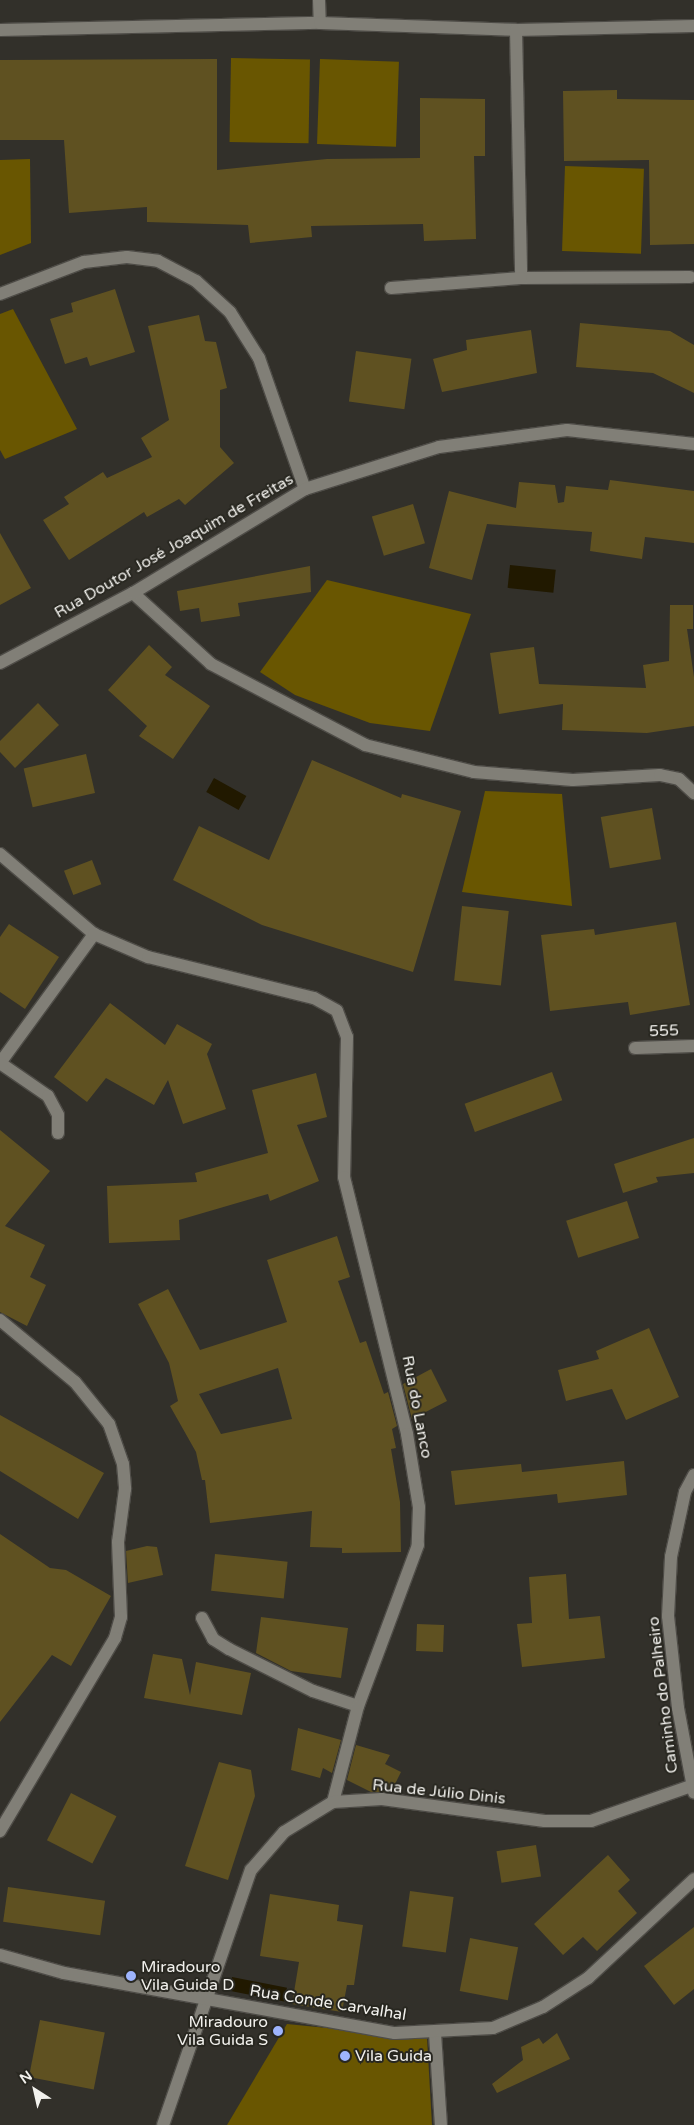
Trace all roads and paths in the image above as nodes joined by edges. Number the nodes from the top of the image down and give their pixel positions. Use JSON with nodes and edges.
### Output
{"nodes":[{"id":1,"x":319,"y":0,"type":"edge"},
{"id":2,"x":320,"y":23,"type":"junction"},
{"id":3,"x":694,"y":26,"type":"edge"},
{"id":4,"x":0,"y":30,"type":"edge"},
{"id":5,"x":516,"y":30,"type":"junction"},
{"id":6,"x":690,"y":277,"type":"dead end"},
{"id":7,"x":521,"y":278,"type":"junction"},
{"id":8,"x":391,"y":288,"type":"dead end"},
{"id":9,"x":0,"y":294,"type":"edge"},
{"id":10,"x":694,"y":444,"type":"edge"},
{"id":11,"x":305,"y":489,"type":"junction"},
{"id":12,"x":133,"y":593,"type":"junction"},
{"id":13,"x":0,"y":663,"type":"edge"},
{"id":14,"x":694,"y":793,"type":"edge"},
{"id":15,"x":0,"y":854,"type":"edge"},
{"id":16,"x":94,"y":934,"type":"junction"},
{"id":17,"x":694,"y":1046,"type":"edge"},
{"id":18,"x":635,"y":1048,"type":"dead end"},
{"id":19,"x":0,"y":1063,"type":"edge"},
{"id":20,"x":58,"y":1133,"type":"dead end"},
{"id":21,"x":0,"y":1320,"type":"edge"},
{"id":22,"x":694,"y":1475,"type":"edge"},
{"id":23,"x":202,"y":1618,"type":"dead end"},
{"id":24,"x":358,"y":1706,"type":"junction"},
{"id":25,"x":692,"y":1790,"type":"edge"},
{"id":26,"x":333,"y":1802,"type":"junction"},
{"id":27,"x":0,"y":1831,"type":"edge"},
{"id":28,"x":694,"y":1879,"type":"edge"},
{"id":29,"x":0,"y":1955,"type":"edge"},
{"id":30,"x":205,"y":2000,"type":"junction"},
{"id":31,"x":434,"y":2033,"type":"junction"},
{"id":32,"x":163,"y":2125,"type":"edge"},
{"id":33,"x":441,"y":2125,"type":"edge"}],
"edges":[{"from":1,"to":2,"type":"street"},
{"from":2,"to":4,"type":"street"},
{"from":2,"to":5,"type":"street"},
{"from":3,"to":5,"type":"street"},
{"from":5,"to":7,"type":"street"},
{"from":6,"to":7,"type":"street"},
{"from":7,"to":8,"type":"street"},
{"from":9,"to":11,"type":"street"},
{"from":10,"to":11,"type":"street","name":"Rua Doutor José Joaquim de Freitas"},
{"from":11,"to":12,"type":"street","name":"Rua Doutor José Joaquim de Freitas"},
{"from":12,"to":13,"type":"street","name":"Rua Doutor José Joaquim de Freitas"},
{"from":12,"to":14,"type":"street"},
{"from":15,"to":16,"type":"street"},
{"from":16,"to":19,"type":"street"},
{"from":16,"to":24,"type":"street","name":"Rua do Lanco"},
{"from":17,"to":18,"type":"street","name":"555"},
{"from":19,"to":20,"type":"street"},
{"from":21,"to":27,"type":"street"},
{"from":22,"to":25,"type":"street","name":"Caminho do Palheiro"},
{"from":23,"to":24,"type":"street"},
{"from":24,"to":26,"type":"street","name":"Rua do Lanco"},
{"from":25,"to":26,"type":"street","name":"Rua de Júlio Dinis"},
{"from":26,"to":30,"type":"street","name":"Rua de Júlio Dinis"},
{"from":28,"to":31,"type":"street","name":"Rua Conde Carvalhal"},
{"from":29,"to":30,"type":"street","name":"Rua Conde Carvalhal"},
{"from":30,"to":31,"type":"street","name":"Rua Conde Carvalhal"},
{"from":30,"to":32,"type":"street","name":"Rua de Júlio Dinis"},
{"from":31,"to":33,"type":"street"}]}
